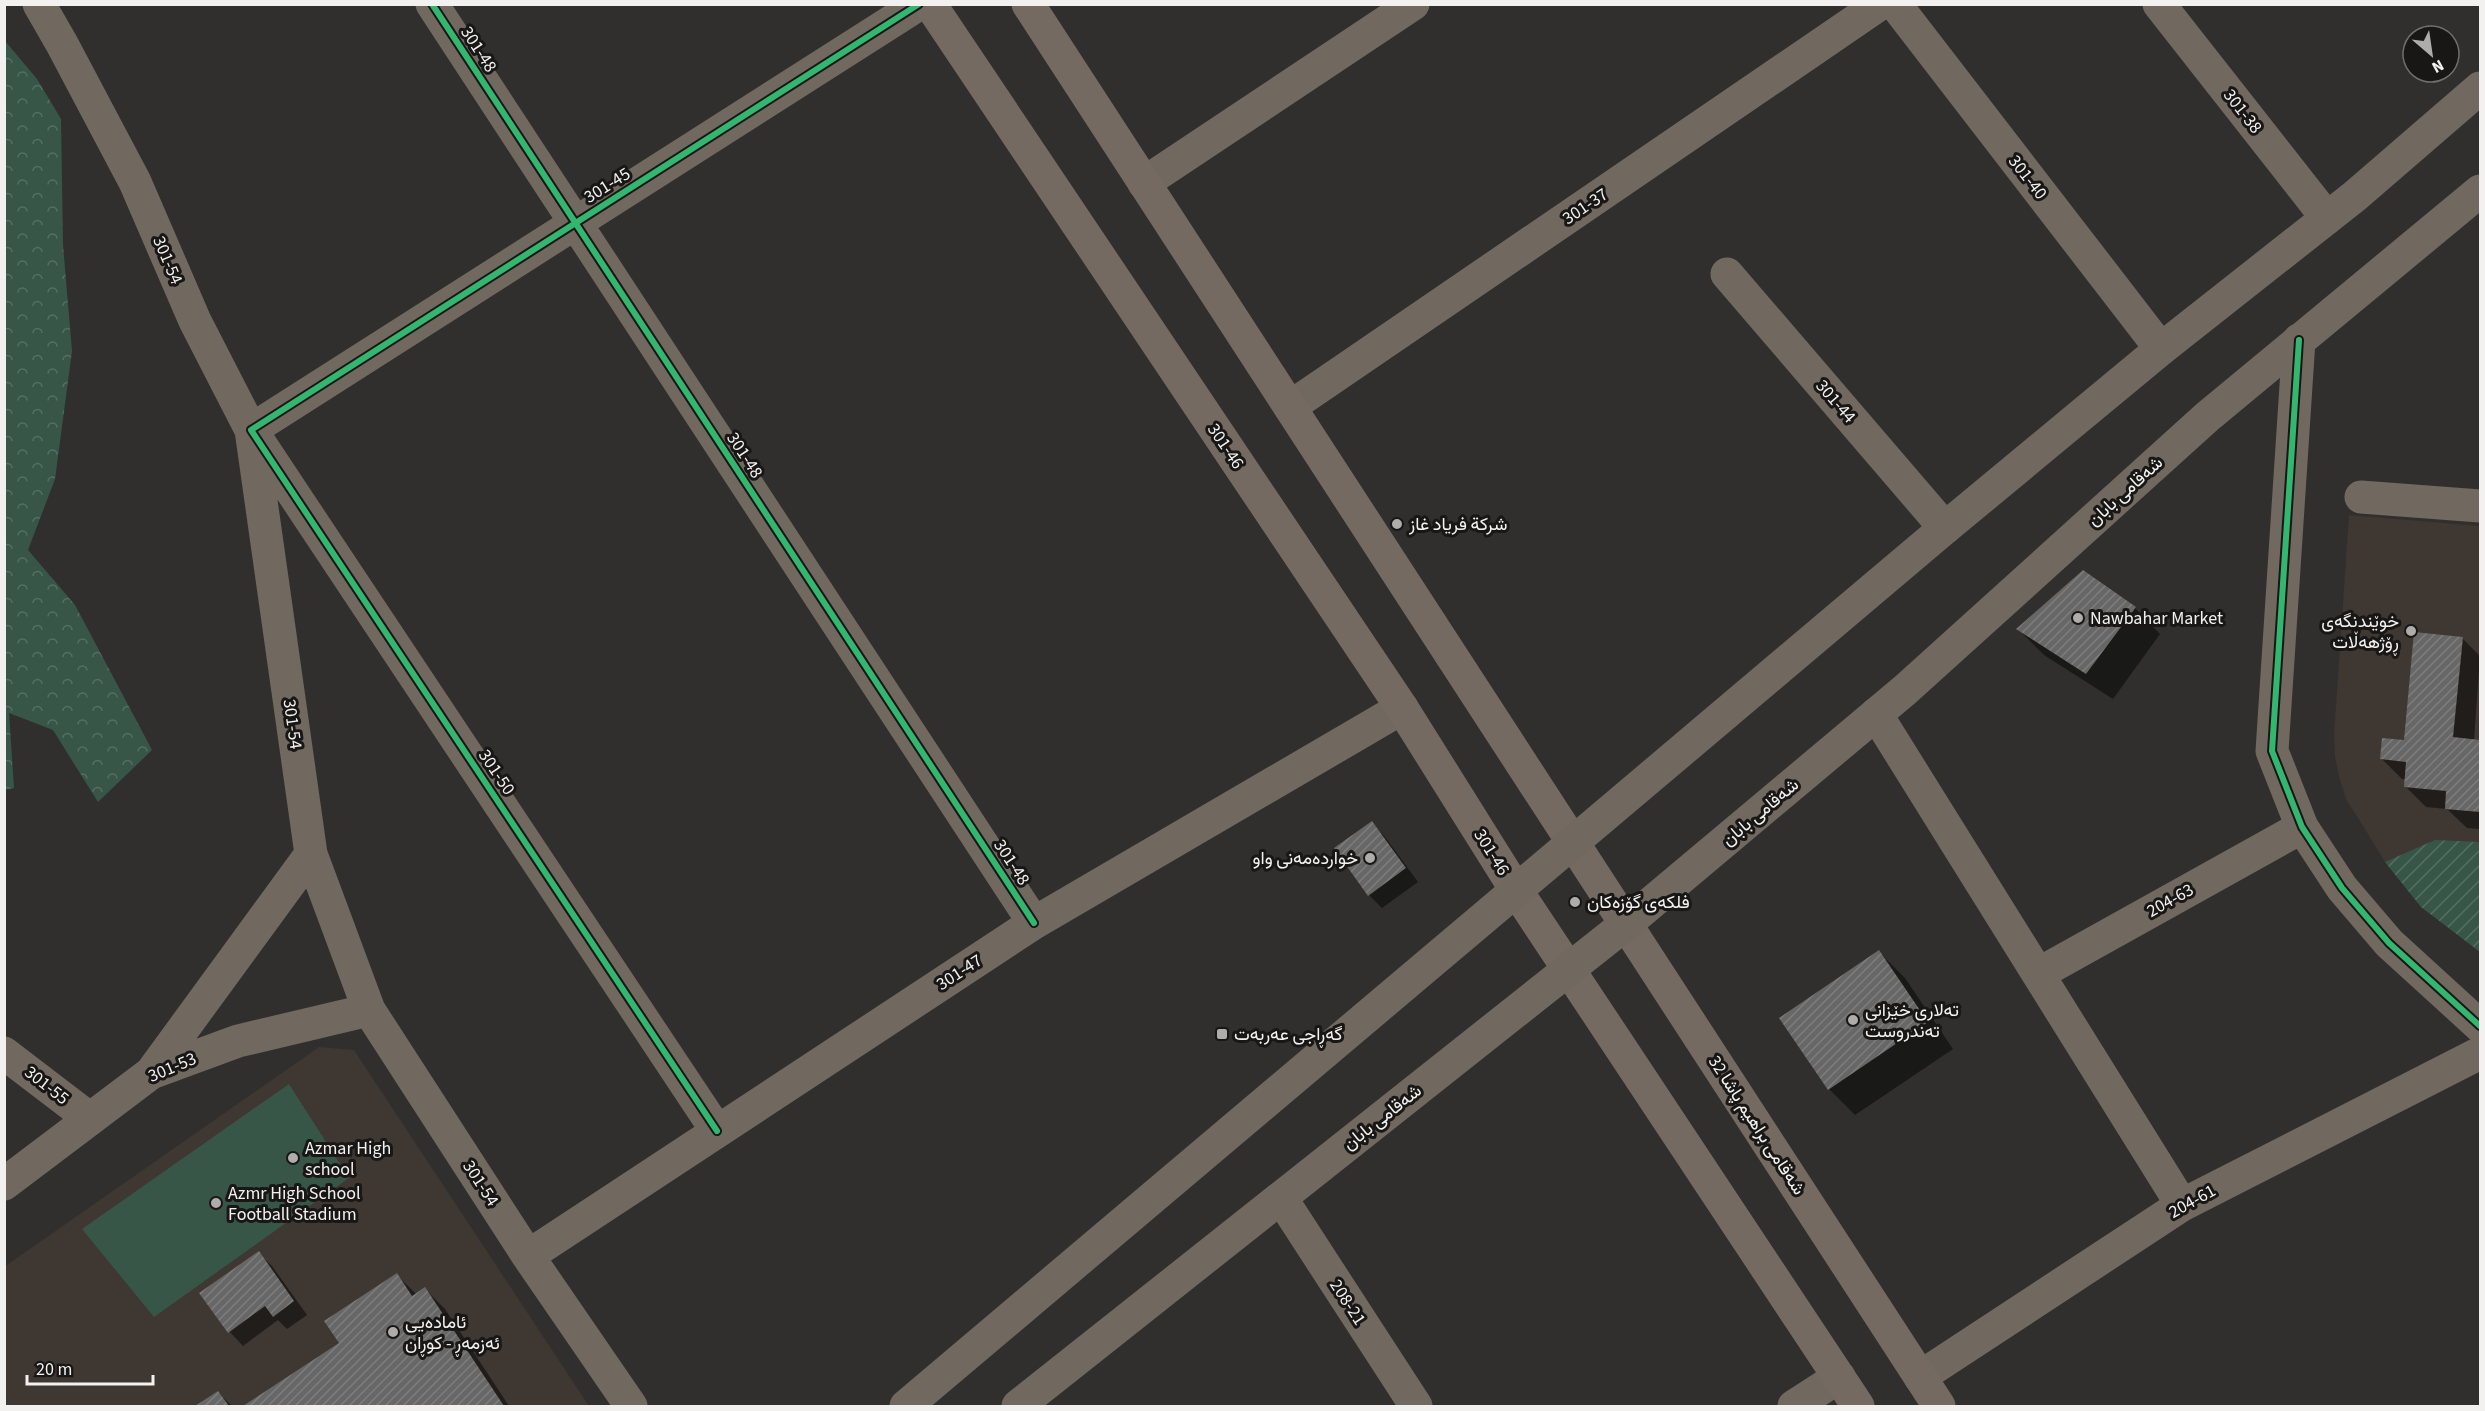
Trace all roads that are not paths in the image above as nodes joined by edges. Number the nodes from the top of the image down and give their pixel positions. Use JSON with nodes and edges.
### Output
{"nodes":[{"id":1,"x":39,"y":4,"type":"edge"},
{"id":2,"x":432,"y":4,"type":"edge"},
{"id":3,"x":919,"y":4,"type":"edge"},
{"id":4,"x":930,"y":4,"type":"edge"},
{"id":5,"x":1028,"y":4,"type":"edge"},
{"id":6,"x":1413,"y":4,"type":"edge"},
{"id":7,"x":1880,"y":4,"type":"edge"},
{"id":8,"x":1895,"y":4,"type":"edge"},
{"id":9,"x":2159,"y":4,"type":"edge"},
{"id":10,"x":2481,"y":88,"type":"edge"},
{"id":11,"x":1144,"y":183,"type":"junction"},
{"id":12,"x":2481,"y":191,"type":"edge"},
{"id":13,"x":2327,"y":218,"type":"junction"},
{"id":14,"x":575,"y":223,"type":"junction"},
{"id":15,"x":1727,"y":274,"type":"dead end"},
{"id":16,"x":2299,"y":340,"type":"junction"},
{"id":17,"x":2162,"y":349,"type":"junction"},
{"id":18,"x":1290,"y":407,"type":"junction"},
{"id":19,"x":251,"y":430,"type":"junction"},
{"id":20,"x":2361,"y":497,"type":"dead end"},
{"id":21,"x":2481,"y":506,"type":"edge"},
{"id":22,"x":1945,"y":528,"type":"junction"},
{"id":23,"x":1402,"y":708,"type":"junction"},
{"id":24,"x":1876,"y":714,"type":"junction"},
{"id":25,"x":2302,"y":827,"type":"junction"},
{"id":26,"x":1573,"y":843,"type":"junction"},
{"id":27,"x":311,"y":854,"type":"junction"},
{"id":28,"x":1516,"y":890,"type":"junction"},
{"id":29,"x":1034,"y":923,"type":"junction"},
{"id":30,"x":1626,"y":924,"type":"junction"},
{"id":31,"x":1569,"y":970,"type":"junction"},
{"id":32,"x":2038,"y":974,"type":"junction"},
{"id":33,"x":369,"y":1010,"type":"junction"},
{"id":34,"x":2481,"y":1026,"type":"edge"},
{"id":35,"x":4,"y":1053,"type":"edge"},
{"id":36,"x":2481,"y":1053,"type":"edge"},
{"id":37,"x":151,"y":1073,"type":"junction"},
{"id":38,"x":89,"y":1118,"type":"junction"},
{"id":39,"x":717,"y":1131,"type":"junction"},
{"id":40,"x":4,"y":1184,"type":"edge"},
{"id":41,"x":1281,"y":1198,"type":"junction"},
{"id":42,"x":2182,"y":1205,"type":"junction"},
{"id":43,"x":528,"y":1256,"type":"junction"},
{"id":44,"x":1839,"y":1377,"type":"junction"},
{"id":45,"x":1920,"y":1377,"type":"junction"},
{"id":46,"x":631,"y":1407,"type":"edge"},
{"id":47,"x":906,"y":1407,"type":"edge"},
{"id":48,"x":1018,"y":1407,"type":"edge"},
{"id":49,"x":1416,"y":1407,"type":"edge"},
{"id":50,"x":1794,"y":1407,"type":"edge"},
{"id":51,"x":1858,"y":1407,"type":"edge"},
{"id":52,"x":1940,"y":1407,"type":"edge"}],
"edges":[{"from":1,"to":19,"type":"street","name":"301-54"},
{"from":2,"to":14,"type":"street","name":"301-48"},
{"from":3,"to":14,"type":"street","name":"301-45"},
{"from":4,"to":23,"type":"main road","name":"301-46"},
{"from":5,"to":11,"type":"main road"},
{"from":6,"to":11,"type":"street"},
{"from":7,"to":18,"type":"street","name":"301-37"},
{"from":8,"to":17,"type":"street","name":"301-40"},
{"from":9,"to":13,"type":"street","name":"301-38"},
{"from":10,"to":13,"type":"street"},
{"from":11,"to":18,"type":"main road"},
{"from":12,"to":16,"type":"street","name":"شەقامی بابان"},
{"from":13,"to":17,"type":"street"},
{"from":14,"to":19,"type":"street","name":"301-45"},
{"from":14,"to":29,"type":"street","name":"301-48"},
{"from":15,"to":22,"type":"street","name":"301-44"},
{"from":16,"to":24,"type":"street","name":"شەقامی بابان"},
{"from":16,"to":25,"type":"street"},
{"from":17,"to":22,"type":"street"},
{"from":18,"to":26,"type":"main road"},
{"from":19,"to":27,"type":"street","name":"301-54"},
{"from":19,"to":39,"type":"street","name":"301-50"},
{"from":20,"to":21,"type":"street"},
{"from":22,"to":26,"type":"street"},
{"from":23,"to":28,"type":"main road","name":"301-46"},
{"from":23,"to":29,"type":"street","name":"301-47"},
{"from":24,"to":30,"type":"street","name":"شەقامی بابان"},
{"from":24,"to":32,"type":"street"},
{"from":25,"to":32,"type":"street","name":"204-63"},
{"from":25,"to":34,"type":"street"},
{"from":26,"to":28,"type":"street"},
{"from":26,"to":30,"type":"main road","name":"شەقامی براهیم پاشا 32"},
{"from":27,"to":33,"type":"street","name":"301-54"},
{"from":27,"to":37,"type":"street"},
{"from":28,"to":31,"type":"main road"},
{"from":28,"to":47,"type":"street"},
{"from":29,"to":39,"type":"street","name":"301-47"},
{"from":30,"to":31,"type":"street","name":"شەقامی بابان"},
{"from":30,"to":45,"type":"main road","name":"شەقامی براهیم پاشا 32"},
{"from":31,"to":41,"type":"street","name":"شەقامی بابان"},
{"from":31,"to":44,"type":"main road"},
{"from":32,"to":42,"type":"street"},
{"from":33,"to":37,"type":"street","name":"301-53"},
{"from":33,"to":43,"type":"street","name":"301-54"},
{"from":35,"to":38,"type":"street","name":"301-55"},
{"from":36,"to":42,"type":"street","name":"204-61"},
{"from":37,"to":38,"type":"street","name":"301-53"},
{"from":38,"to":40,"type":"street","name":"301-53"},
{"from":39,"to":43,"type":"street","name":"301-47"},
{"from":41,"to":48,"type":"street","name":"شەقامی بابان"},
{"from":41,"to":49,"type":"street","name":"208-21"},
{"from":42,"to":45,"type":"street","name":"204-61"},
{"from":43,"to":46,"type":"street","name":"301-54"},
{"from":44,"to":50,"type":"street"},
{"from":44,"to":51,"type":"main road"},
{"from":45,"to":52,"type":"main road","name":"شەقامی براهیم پاشا 32"}]}
